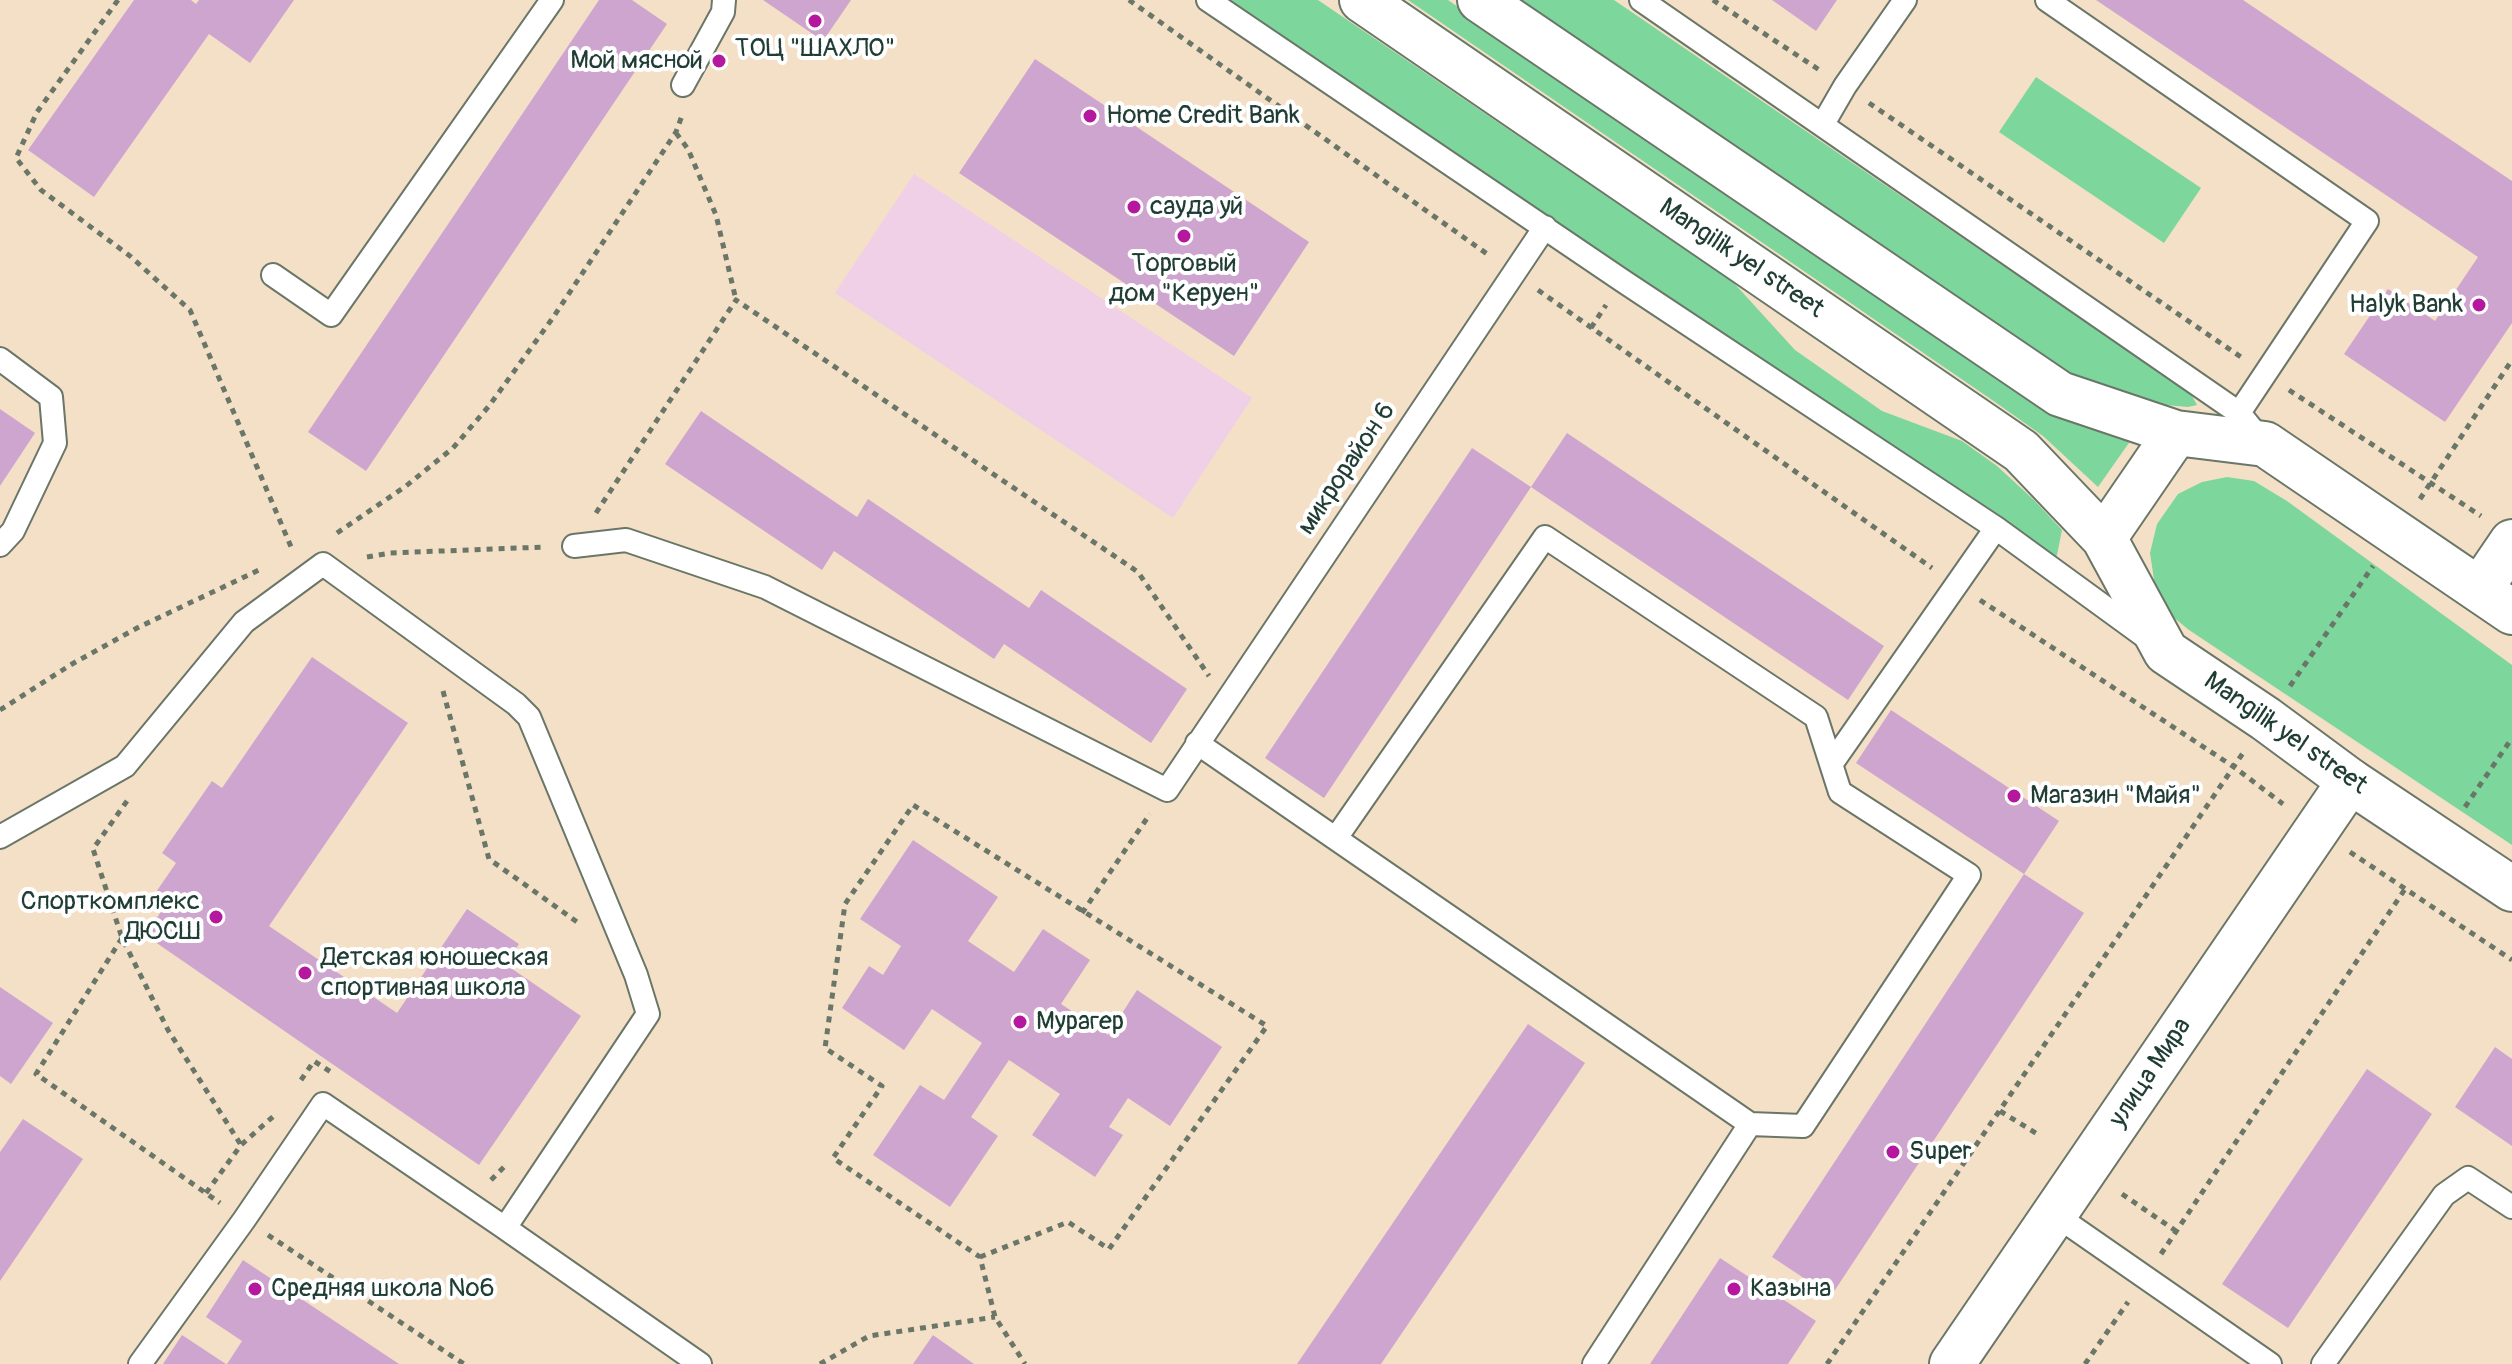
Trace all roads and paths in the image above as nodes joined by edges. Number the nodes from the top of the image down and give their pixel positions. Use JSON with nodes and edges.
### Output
{"nodes":[{"id":1,"x":118,"y":0,"type":"edge"},
{"id":2,"x":552,"y":0,"type":"edge"},
{"id":3,"x":724,"y":0,"type":"edge"},
{"id":4,"x":1129,"y":0,"type":"edge"},
{"id":5,"x":1208,"y":0,"type":"edge"},
{"id":6,"x":1362,"y":0,"type":"edge"},
{"id":7,"x":1480,"y":0,"type":"edge"},
{"id":8,"x":1641,"y":0,"type":"edge"},
{"id":9,"x":1713,"y":0,"type":"edge"},
{"id":10,"x":1905,"y":0,"type":"edge"},
{"id":11,"x":2047,"y":0,"type":"edge"},
{"id":12,"x":683,"y":85,"type":"joint"},
{"id":13,"x":1845,"y":86,"type":"junction"},
{"id":14,"x":1823,"y":124,"type":"junction"},
{"id":15,"x":676,"y":132,"type":"junction"},
{"id":16,"x":1545,"y":227,"type":"junction"},
{"id":17,"x":1513,"y":273,"type":"junction"},
{"id":18,"x":273,"y":275,"type":"dead end"},
{"id":19,"x":736,"y":300,"type":"dead end"},
{"id":20,"x":0,"y":359,"type":"edge"},
{"id":21,"x":2512,"y":360,"type":"edge"},
{"id":22,"x":2266,"y":374,"type":"junction"},
{"id":23,"x":2252,"y":429,"type":"junction"},
{"id":24,"x":2176,"y":433,"type":"junction"},
{"id":25,"x":2430,"y":483,"type":"junction"},
{"id":26,"x":1996,"y":528,"type":"junction"},
{"id":27,"x":2500,"y":532,"type":"edge"},
{"id":28,"x":337,"y":533,"type":"dead end"},
{"id":29,"x":2397,"y":533,"type":"junction"},
{"id":30,"x":2104,"y":538,"type":"junction"},
{"id":31,"x":0,"y":545,"type":"edge"},
{"id":32,"x":574,"y":546,"type":"dead end"},
{"id":33,"x":294,"y":553,"type":"dead end"},
{"id":34,"x":1957,"y":585,"type":"junction"},
{"id":35,"x":2496,"y":601,"type":"edge"},
{"id":36,"x":2166,"y":652,"type":"junction"},
{"id":37,"x":442,"y":687,"type":"dead end"},
{"id":38,"x":2266,"y":719,"type":"junction"},
{"id":39,"x":2512,"y":738,"type":"edge"},
{"id":40,"x":1197,"y":743,"type":"junction"},
{"id":41,"x":1832,"y":763,"type":"junction"},
{"id":42,"x":2234,"y":767,"type":"junction"},
{"id":43,"x":2350,"y":781,"type":"junction"},
{"id":44,"x":136,"y":790,"type":"dead end"},
{"id":45,"x":1167,"y":790,"type":"junction"},
{"id":46,"x":2462,"y":811,"type":"dead end"},
{"id":47,"x":2317,"y":830,"type":"junction"},
{"id":48,"x":0,"y":837,"type":"edge"},
{"id":49,"x":1336,"y":838,"type":"junction"},
{"id":50,"x":2405,"y":889,"type":"junction"},
{"id":51,"x":2512,"y":889,"type":"edge"},
{"id":52,"x":1082,"y":913,"type":"junction"},
{"id":53,"x":591,"y":932,"type":"dead end"},
{"id":54,"x":122,"y":938,"type":"junction"},
{"id":55,"x":2512,"y":960,"type":"edge"},
{"id":56,"x":336,"y":1075,"type":"dead end"},
{"id":57,"x":296,"y":1086,"type":"dead end"},
{"id":58,"x":279,"y":1111,"type":"dead end"},
{"id":59,"x":2000,"y":1111,"type":"junction"},
{"id":60,"x":1750,"y":1124,"type":"junction"},
{"id":61,"x":2039,"y":1135,"type":"dead end"},
{"id":62,"x":241,"y":1145,"type":"junction"},
{"id":63,"x":510,"y":1159,"type":"dead end"},
{"id":64,"x":478,"y":1175,"type":"dead end"},
{"id":65,"x":206,"y":1193,"type":"junction"},
{"id":66,"x":2122,"y":1194,"type":"dead end"},
{"id":67,"x":2512,"y":1207,"type":"edge"},
{"id":68,"x":2054,"y":1214,"type":"junction"},
{"id":69,"x":244,"y":1220,"type":"junction"},
{"id":70,"x":505,"y":1228,"type":"junction"},
{"id":71,"x":2176,"y":1231,"type":"junction"},
{"id":72,"x":980,"y":1257,"type":"junction"},
{"id":73,"x":2145,"y":1278,"type":"junction"},
{"id":74,"x":995,"y":1317,"type":"junction"},
{"id":75,"x":140,"y":1364,"type":"edge"},
{"id":76,"x":464,"y":1364,"type":"edge"},
{"id":77,"x":700,"y":1364,"type":"edge"},
{"id":78,"x":820,"y":1364,"type":"edge"},
{"id":79,"x":1025,"y":1364,"type":"edge"},
{"id":80,"x":1594,"y":1364,"type":"edge"},
{"id":81,"x":1827,"y":1364,"type":"edge"},
{"id":82,"x":1952,"y":1364,"type":"edge"},
{"id":83,"x":2085,"y":1364,"type":"edge"},
{"id":84,"x":2270,"y":1364,"type":"edge"},
{"id":85,"x":2323,"y":1364,"type":"edge"}],
"edges":[{"from":1,"to":33,"type":"path"},
{"from":2,"to":18,"type":"lane"},
{"from":3,"to":12,"type":"lane"},
{"from":4,"to":17,"type":"path"},
{"from":5,"to":16,"type":"lane"},
{"from":6,"to":30,"type":"street","name":"Mangilik yel street"},
{"from":7,"to":24,"type":"street"},
{"from":8,"to":14,"type":"lane"},
{"from":9,"to":13,"type":"path"},
{"from":10,"to":13,"type":"lane"},
{"from":11,"to":22,"type":"lane"},
{"from":12,"to":15,"type":"path"},
{"from":13,"to":14,"type":"lane"},
{"from":13,"to":22,"type":"path"},
{"from":14,"to":23,"type":"lane"},
{"from":15,"to":19,"type":"path"},
{"from":15,"to":28,"type":"path"},
{"from":16,"to":17,"type":"lane","name":"микрорайон 6"},
{"from":16,"to":26,"type":"lane"},
{"from":17,"to":34,"type":"path"},
{"from":17,"to":40,"type":"lane","name":"микрорайон 6"},
{"from":20,"to":31,"type":"lane"},
{"from":21,"to":25,"type":"path"},
{"from":22,"to":23,"type":"lane"},
{"from":22,"to":25,"type":"path"},
{"from":23,"to":24,"type":"street"},
{"from":23,"to":29,"type":"street"},
{"from":24,"to":30,"type":"street"},
{"from":25,"to":27,"type":"path"},
{"from":25,"to":29,"type":"path"},
{"from":26,"to":34,"type":"lane"},
{"from":26,"to":36,"type":"lane"},
{"from":27,"to":35,"type":"street"},
{"from":29,"to":35,"type":"street"},
{"from":29,"to":38,"type":"path"},
{"from":30,"to":36,"type":"street","name":"Mangilik yel street"},
{"from":32,"to":45,"type":"lane"},
{"from":34,"to":41,"type":"lane"},
{"from":34,"to":42,"type":"path"},
{"from":36,"to":38,"type":"street","name":"Mangilik yel street"},
{"from":37,"to":53,"type":"path"},
{"from":38,"to":42,"type":"path"},
{"from":38,"to":43,"type":"street","name":"Mangilik yel street"},
{"from":39,"to":46,"type":"path"},
{"from":40,"to":45,"type":"lane","name":"микрорайон 6"},
{"from":40,"to":49,"type":"lane"},
{"from":41,"to":49,"type":"lane"},
{"from":41,"to":60,"type":"lane"},
{"from":42,"to":47,"type":"path"},
{"from":42,"to":59,"type":"path"},
{"from":43,"to":47,"type":"street","name":"улица Мира"},
{"from":43,"to":51,"type":"street","name":"Mangilik yel street"},
{"from":44,"to":54,"type":"path"},
{"from":45,"to":52,"type":"path"},
{"from":47,"to":50,"type":"path"},
{"from":47,"to":68,"type":"street","name":"улица Мира"},
{"from":48,"to":70,"type":"lane"},
{"from":49,"to":60,"type":"lane"},
{"from":50,"to":55,"type":"path"},
{"from":50,"to":71,"type":"path"},
{"from":52,"to":72,"type":"path"},
{"from":52,"to":72,"type":"path"},
{"from":54,"to":62,"type":"path"},
{"from":54,"to":65,"type":"path"},
{"from":56,"to":57,"type":"path"},
{"from":58,"to":62,"type":"path"},
{"from":59,"to":61,"type":"path"},
{"from":59,"to":81,"type":"path"},
{"from":60,"to":80,"type":"lane"},
{"from":62,"to":65,"type":"path"},
{"from":63,"to":64,"type":"path"},
{"from":65,"to":69,"type":"path"},
{"from":66,"to":71,"type":"path"},
{"from":67,"to":85,"type":"lane"},
{"from":68,"to":73,"type":"lane"},
{"from":68,"to":82,"type":"street","name":"улица Мира"},
{"from":69,"to":70,"type":"lane"},
{"from":69,"to":75,"type":"lane"},
{"from":69,"to":76,"type":"path"},
{"from":70,"to":77,"type":"lane"},
{"from":71,"to":73,"type":"path"},
{"from":72,"to":74,"type":"path"},
{"from":73,"to":83,"type":"path"},
{"from":73,"to":84,"type":"lane"},
{"from":74,"to":78,"type":"path"},
{"from":74,"to":79,"type":"path"}]}
